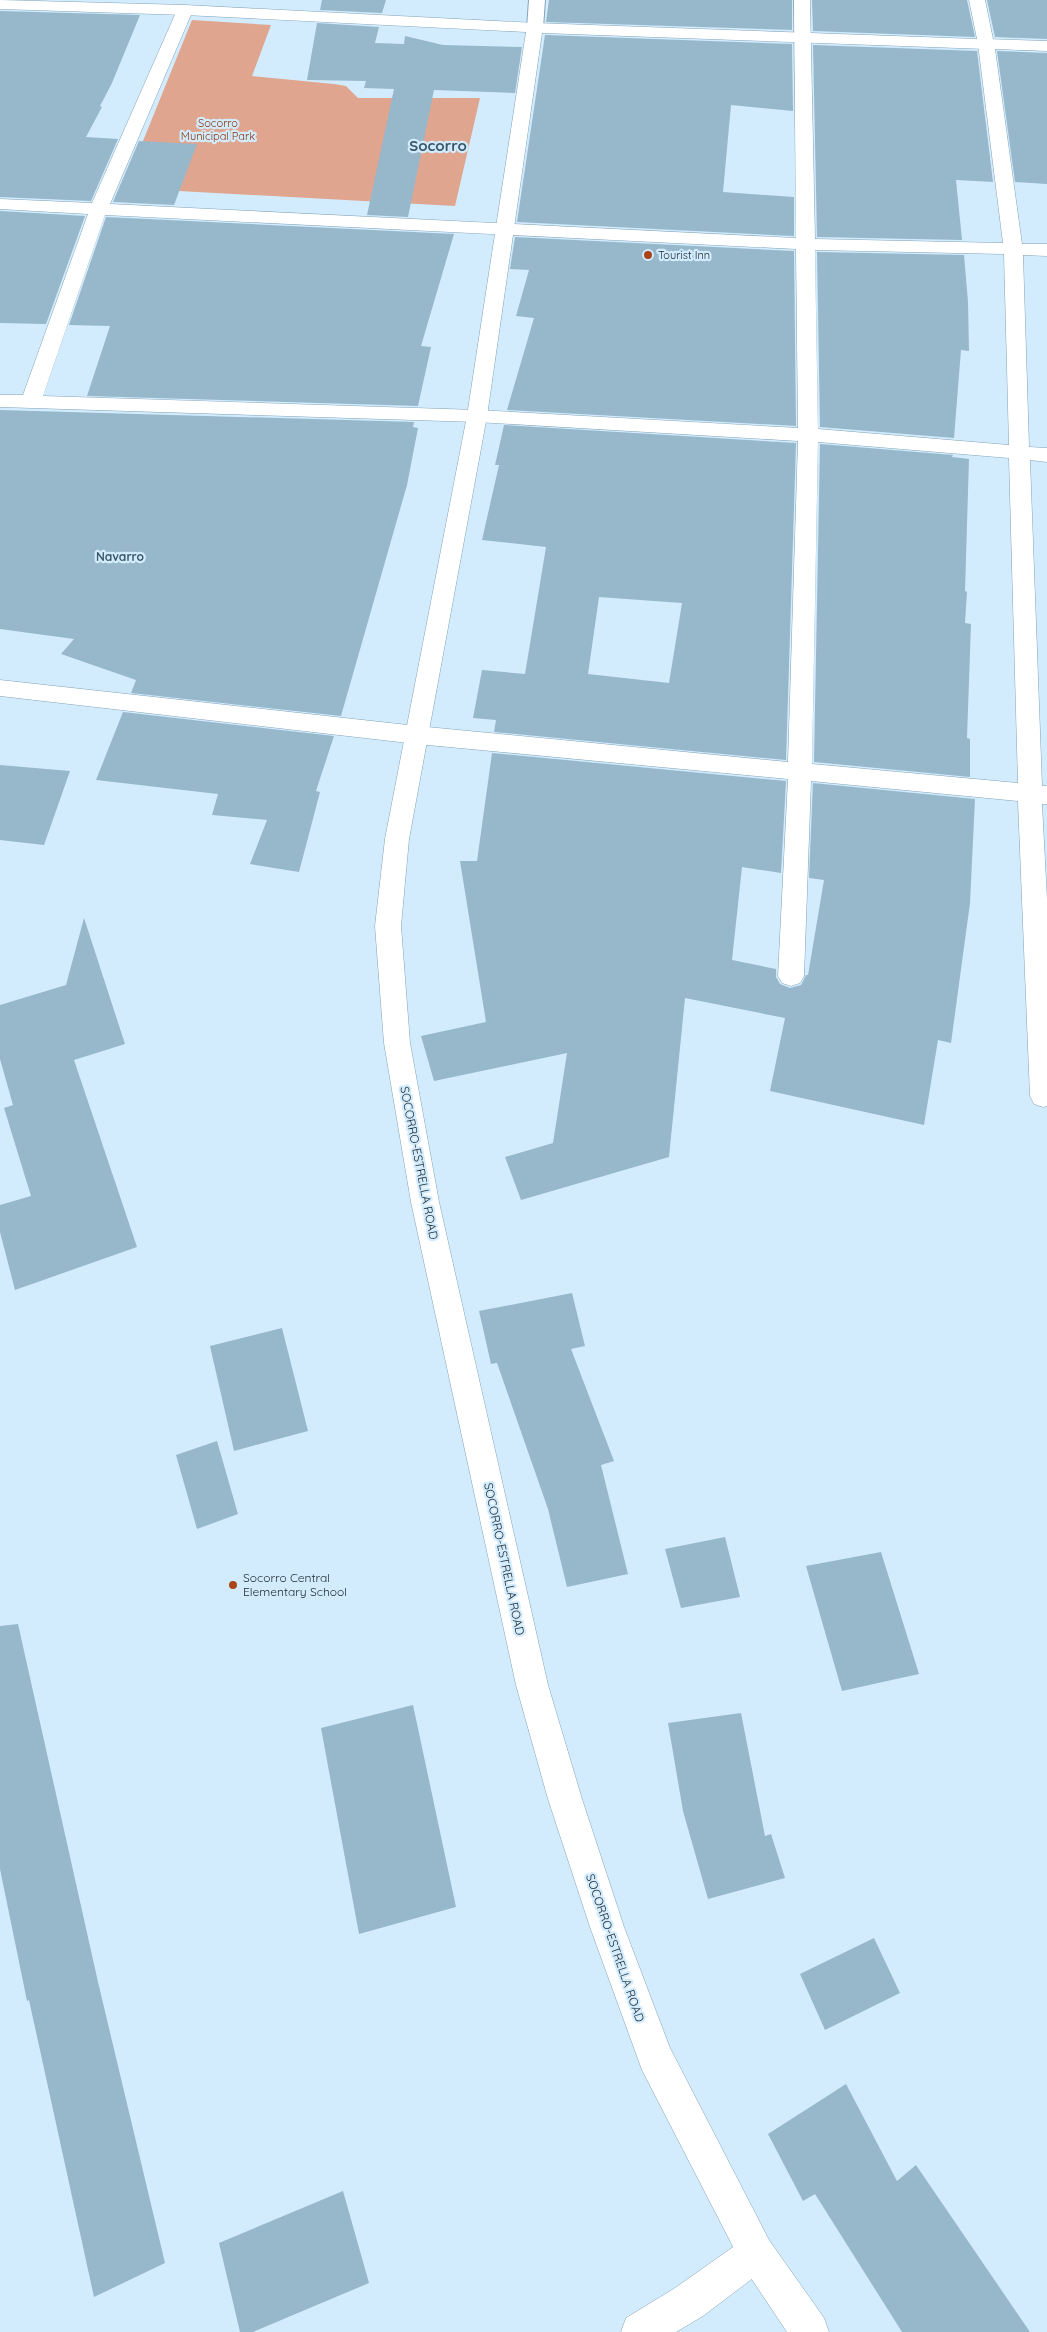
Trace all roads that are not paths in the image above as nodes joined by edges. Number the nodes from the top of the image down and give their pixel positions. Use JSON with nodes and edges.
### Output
{"nodes":[{"id":1,"x":537,"y":0,"type":"edge"},
{"id":2,"x":802,"y":0,"type":"edge"},
{"id":3,"x":977,"y":0,"type":"edge"},
{"id":4,"x":0,"y":4,"type":"edge"},
{"id":5,"x":185,"y":10,"type":"junction"},
{"id":6,"x":535,"y":28,"type":"junction"},
{"id":7,"x":803,"y":37,"type":"junction"},
{"id":8,"x":986,"y":44,"type":"junction"},
{"id":9,"x":1047,"y":46,"type":"edge"},
{"id":10,"x":0,"y":204,"type":"edge"},
{"id":11,"x":98,"y":210,"type":"junction"},
{"id":12,"x":505,"y":228,"type":"junction"},
{"id":13,"x":806,"y":244,"type":"junction"},
{"id":14,"x":1013,"y":249,"type":"junction"},
{"id":15,"x":1047,"y":250,"type":"edge"},
{"id":16,"x":0,"y":400,"type":"edge"},
{"id":17,"x":31,"y":402,"type":"junction"},
{"id":18,"x":476,"y":416,"type":"junction"},
{"id":19,"x":808,"y":436,"type":"junction"},
{"id":20,"x":1018,"y":453,"type":"junction"},
{"id":21,"x":1047,"y":455,"type":"edge"},
{"id":22,"x":0,"y":688,"type":"edge"},
{"id":23,"x":417,"y":735,"type":"junction"},
{"id":24,"x":800,"y":771,"type":"junction"},
{"id":25,"x":1038,"y":794,"type":"edge"},
{"id":26,"x":791,"y":976,"type":"dead end"},
{"id":27,"x":1043,"y":1096,"type":"dead end"},
{"id":28,"x":756,"y":2253,"type":"junction"},
{"id":29,"x":640,"y":2332,"type":"edge"},
{"id":30,"x":810,"y":2332,"type":"edge"}],
"edges":[{"from":1,"to":6,"type":"lane"},
{"from":2,"to":7,"type":"street"},
{"from":3,"to":8,"type":"street"},
{"from":4,"to":5,"type":"street"},
{"from":5,"to":6,"type":"street"},
{"from":5,"to":11,"type":"street"},
{"from":6,"to":7,"type":"street"},
{"from":6,"to":12,"type":"street","name":"SOCORRO-ESTRELLA ROAD"},
{"from":7,"to":8,"type":"street"},
{"from":7,"to":13,"type":"street"},
{"from":8,"to":9,"type":"street"},
{"from":8,"to":14,"type":"street"},
{"from":10,"to":11,"type":"street"},
{"from":11,"to":12,"type":"street"},
{"from":11,"to":17,"type":"street"},
{"from":12,"to":13,"type":"street"},
{"from":12,"to":18,"type":"street","name":"SOCORRO-ESTRELLA ROAD"},
{"from":13,"to":14,"type":"street"},
{"from":13,"to":19,"type":"street"},
{"from":14,"to":15,"type":"street"},
{"from":14,"to":20,"type":"street"},
{"from":16,"to":17,"type":"street"},
{"from":17,"to":18,"type":"street"},
{"from":18,"to":19,"type":"street"},
{"from":18,"to":23,"type":"street","name":"SOCORRO-ESTRELLA ROAD"},
{"from":19,"to":20,"type":"street"},
{"from":19,"to":24,"type":"street"},
{"from":20,"to":21,"type":"street"},
{"from":20,"to":25,"type":"street"},
{"from":22,"to":23,"type":"street"},
{"from":23,"to":24,"type":"street"},
{"from":23,"to":28,"type":"street","name":"SOCORRO-ESTRELLA ROAD"},
{"from":24,"to":25,"type":"street"},
{"from":24,"to":26,"type":"street"},
{"from":25,"to":27,"type":"street"},
{"from":28,"to":29,"type":"street"},
{"from":28,"to":30,"type":"street","name":"SOCORRO-ESTRELLA ROAD"}]}
